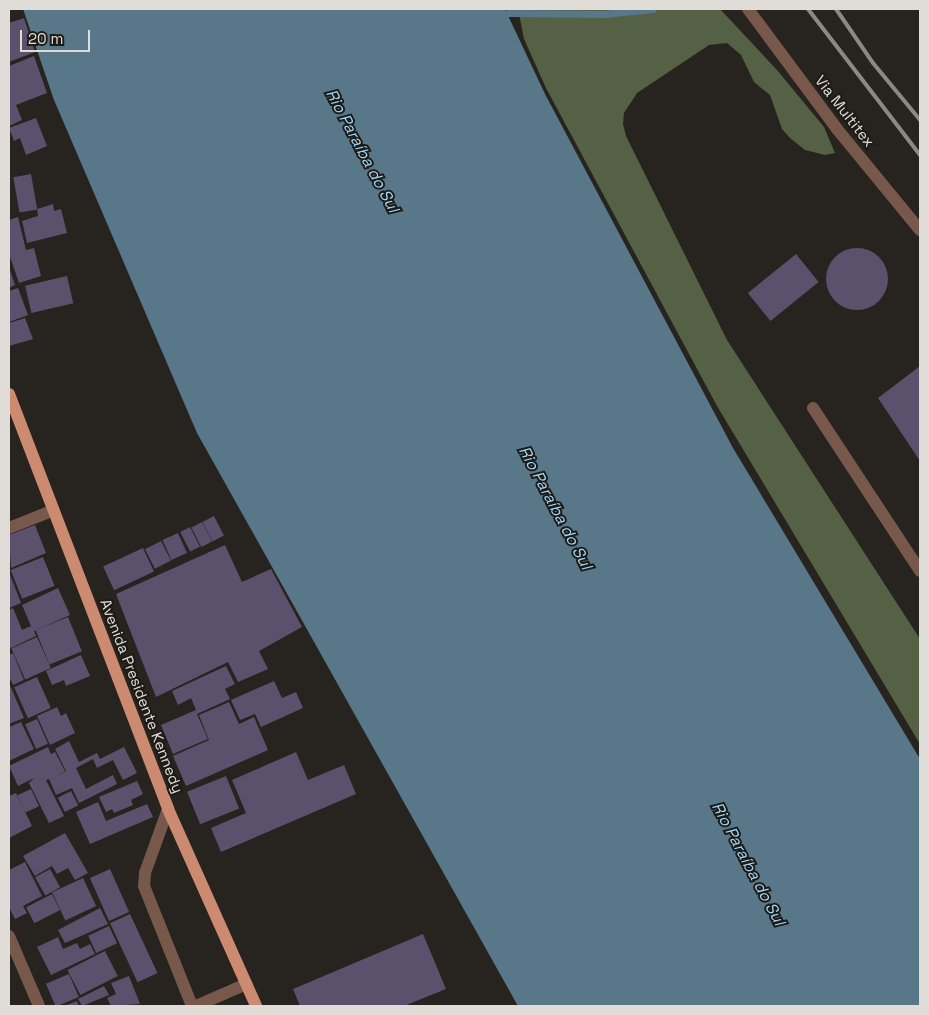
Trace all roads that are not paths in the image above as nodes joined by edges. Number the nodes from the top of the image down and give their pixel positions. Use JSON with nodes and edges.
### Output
{"nodes":[{"id":1,"x":748,"y":9,"type":"edge"},
{"id":2,"x":920,"y":230,"type":"edge"},
{"id":3,"x":9,"y":394,"type":"edge"},
{"id":4,"x":813,"y":408,"type":"dead end"},
{"id":5,"x":54,"y":510,"type":"junction"},
{"id":6,"x":9,"y":528,"type":"edge"},
{"id":7,"x":920,"y":571,"type":"edge"},
{"id":8,"x":168,"y":809,"type":"junction"},
{"id":9,"x":9,"y":936,"type":"edge"},
{"id":10,"x":246,"y":984,"type":"junction"},
{"id":11,"x":255,"y":1003,"type":"edge"},
{"id":12,"x":39,"y":1006,"type":"edge"},
{"id":13,"x":192,"y":1006,"type":"edge"},
{"id":14,"x":196,"y":1006,"type":"edge"}],
"edges":[{"from":1,"to":2,"type":"street","name":"Via Multitex"},
{"from":3,"to":5,"type":"main road","name":"Avenida Presidente Kennedy"},
{"from":4,"to":7,"type":"street"},
{"from":5,"to":6,"type":"street"},
{"from":5,"to":8,"type":"main road","name":"Avenida Presidente Kennedy"},
{"from":8,"to":10,"type":"main road","name":"Avenida Presidente Kennedy"},
{"from":8,"to":13,"type":"street"},
{"from":9,"to":12,"type":"street"},
{"from":10,"to":11,"type":"main road","name":"Avenida Presidente Kennedy"},
{"from":10,"to":14,"type":"street"}]}
